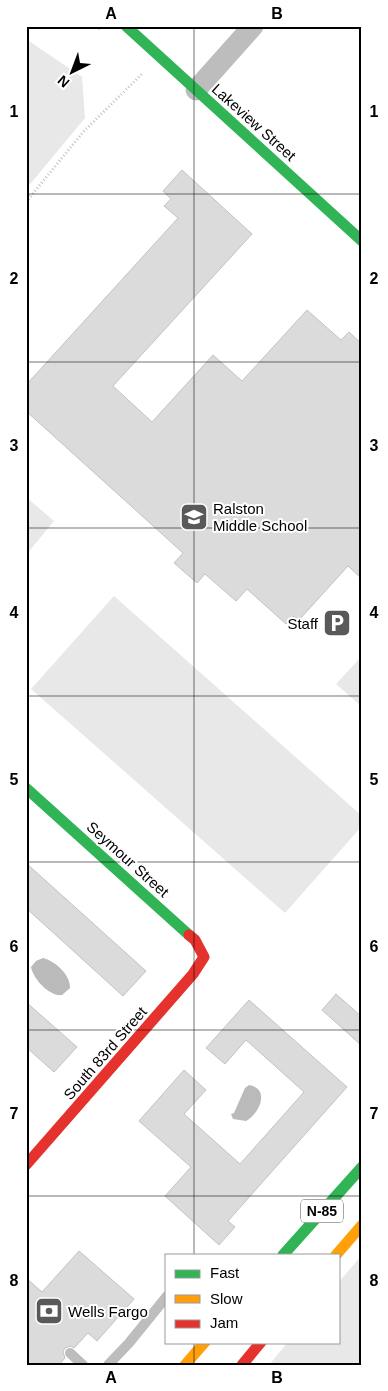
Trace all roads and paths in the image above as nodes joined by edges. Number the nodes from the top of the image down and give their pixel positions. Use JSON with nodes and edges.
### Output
{"nodes":[{"id":1,"x":126,"y":26,"type":"edge"},
{"id":2,"x":253,"y":26,"type":"edge"},
{"id":3,"x":145,"y":71,"type":"dead end"},
{"id":4,"x":196,"y":90,"type":"junction"},
{"id":5,"x":26,"y":202,"type":"edge"},
{"id":6,"x":362,"y":241,"type":"edge"},
{"id":7,"x":26,"y":788,"type":"edge"},
{"id":8,"x":204,"y":957,"type":"joint"},
{"id":9,"x":26,"y":1165,"type":"edge"},
{"id":10,"x":362,"y":1167,"type":"edge"},
{"id":11,"x":362,"y":1225,"type":"edge"},
{"id":12,"x":284,"y":1254,"type":"edge"},
{"id":13,"x":337,"y":1254,"type":"edge"},
{"id":14,"x":165,"y":1298,"type":"edge"},
{"id":15,"x":202,"y":1344,"type":"edge"},
{"id":16,"x":259,"y":1344,"type":"edge"},
{"id":17,"x":70,"y":1353,"type":"dead end"},
{"id":18,"x":83,"y":1365,"type":"edge"},
{"id":19,"x":108,"y":1365,"type":"edge"},
{"id":20,"x":184,"y":1365,"type":"edge"},
{"id":21,"x":242,"y":1365,"type":"edge"}],
"edges":[{"from":1,"to":4,"type":"street","name":"Lakeview Street"},
{"from":2,"to":4,"type":"street"},
{"from":3,"to":5,"type":"path"},
{"from":4,"to":6,"type":"street","name":"Lakeview Street"},
{"from":7,"to":8,"type":"street","name":"Seymour Street"},
{"from":8,"to":9,"type":"street","name":"South 83rd Street"},
{"from":10,"to":12,"type":"street","number":"N-85"},
{"from":11,"to":13,"type":"street","number":"N-85"},
{"from":14,"to":19,"type":"lane"},
{"from":15,"to":20,"type":"street"},
{"from":16,"to":21,"type":"street"},
{"from":17,"to":18,"type":"lane"}]}
